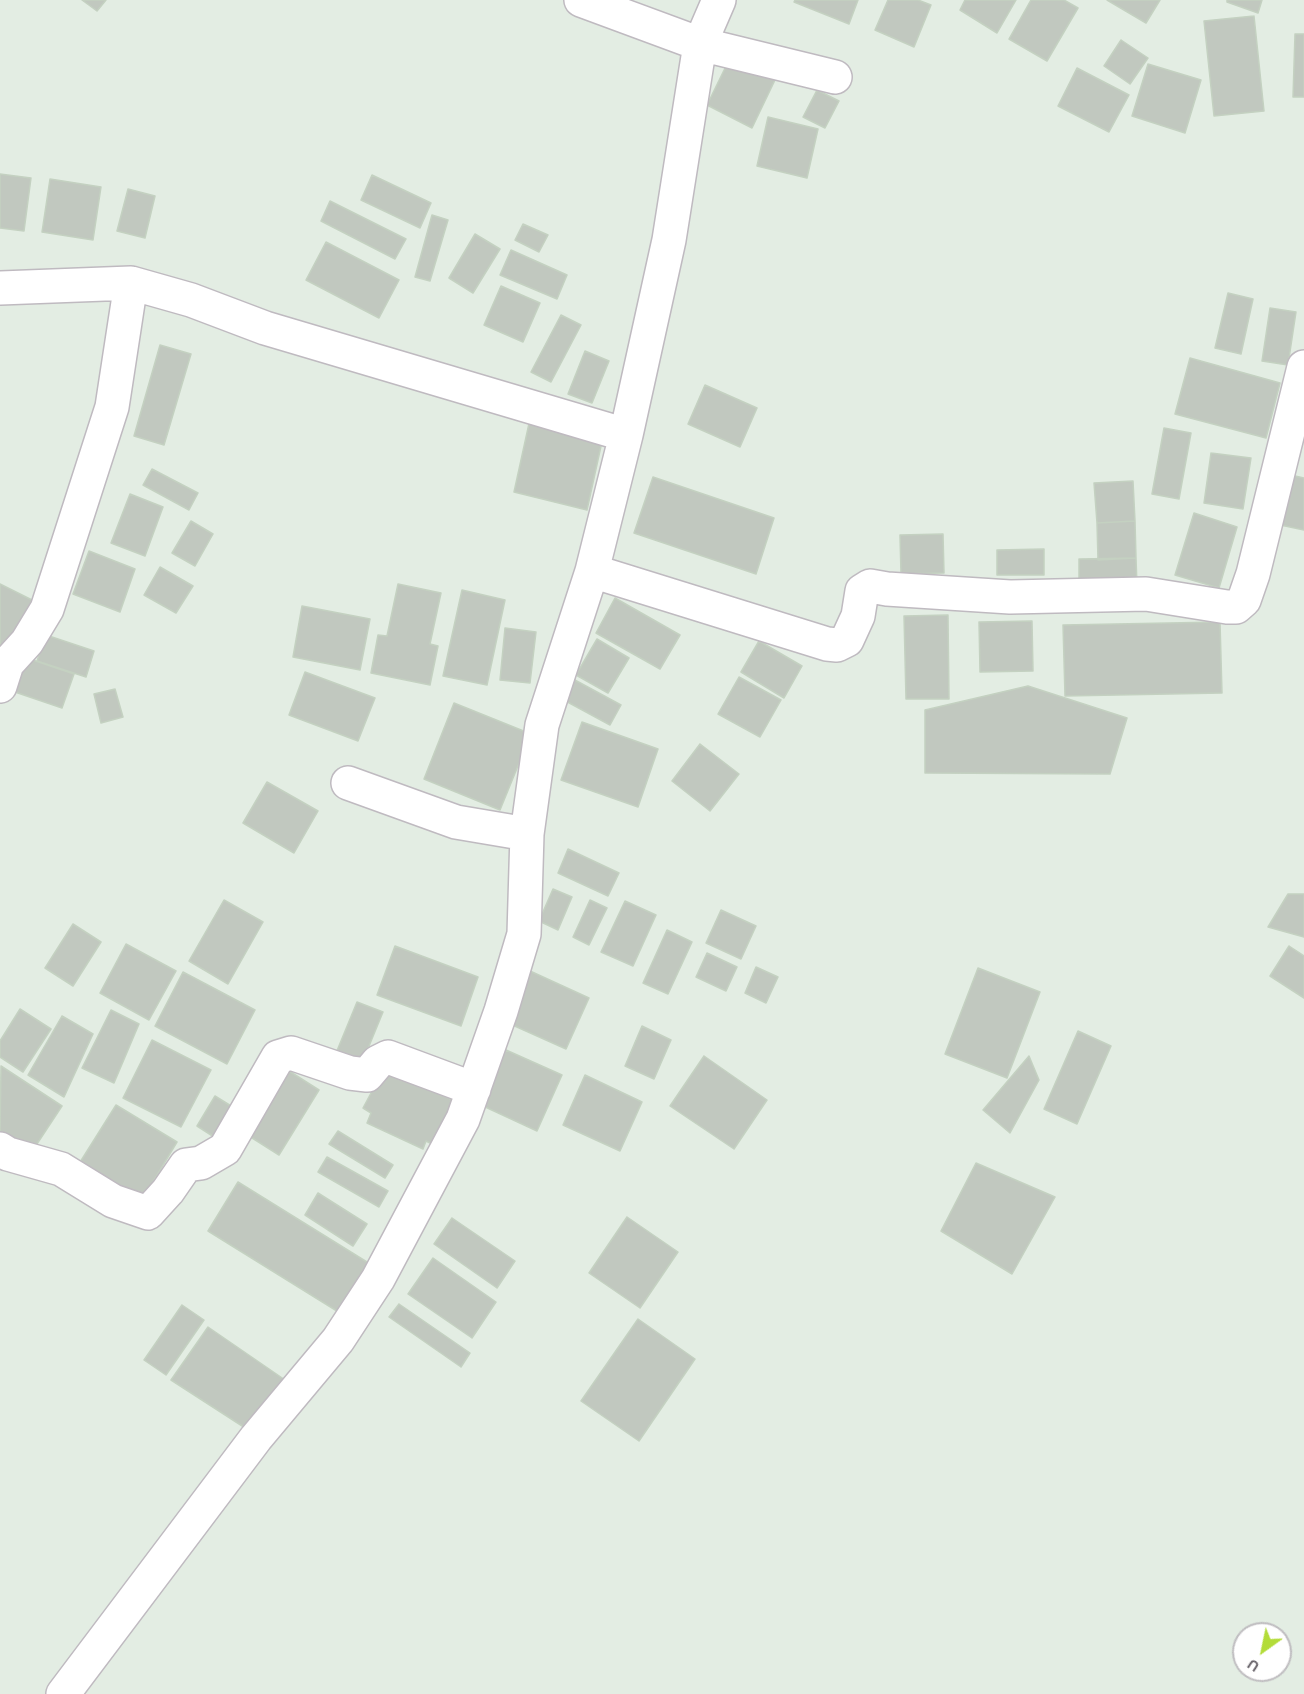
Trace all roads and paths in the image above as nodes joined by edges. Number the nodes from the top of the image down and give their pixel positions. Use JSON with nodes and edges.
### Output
{"nodes":[{"id":1,"x":582,"y":0,"type":"edge"},
{"id":2,"x":719,"y":0,"type":"edge"},
{"id":3,"x":700,"y":44,"type":"junction"},
{"id":4,"x":835,"y":77,"type":"dead end"},
{"id":5,"x":131,"y":283,"type":"junction"},
{"id":6,"x":0,"y":288,"type":"edge"},
{"id":7,"x":1304,"y":367,"type":"edge"},
{"id":8,"x":626,"y":435,"type":"junction"},
{"id":9,"x":1292,"y":464,"type":"edge"},
{"id":10,"x":592,"y":571,"type":"junction"},
{"id":11,"x":0,"y":686,"type":"edge"},
{"id":12,"x":348,"y":783,"type":"dead end"},
{"id":13,"x":527,"y":834,"type":"junction"},
{"id":14,"x":474,"y":1089,"type":"junction"},
{"id":15,"x":0,"y":1149,"type":"edge"},
{"id":16,"x":63,"y":1694,"type":"edge"}],
"edges":[{"from":1,"to":3,"type":"street"},
{"from":2,"to":3,"type":"street"},
{"from":3,"to":4,"type":"street"},
{"from":3,"to":8,"type":"street"},
{"from":5,"to":6,"type":"street"},
{"from":5,"to":8,"type":"street"},
{"from":5,"to":11,"type":"street"},
{"from":7,"to":9,"type":"street"},
{"from":8,"to":10,"type":"street"},
{"from":9,"to":10,"type":"street"},
{"from":10,"to":13,"type":"street"},
{"from":12,"to":13,"type":"street"},
{"from":13,"to":14,"type":"street"},
{"from":14,"to":15,"type":"street"},
{"from":14,"to":16,"type":"street"}]}
